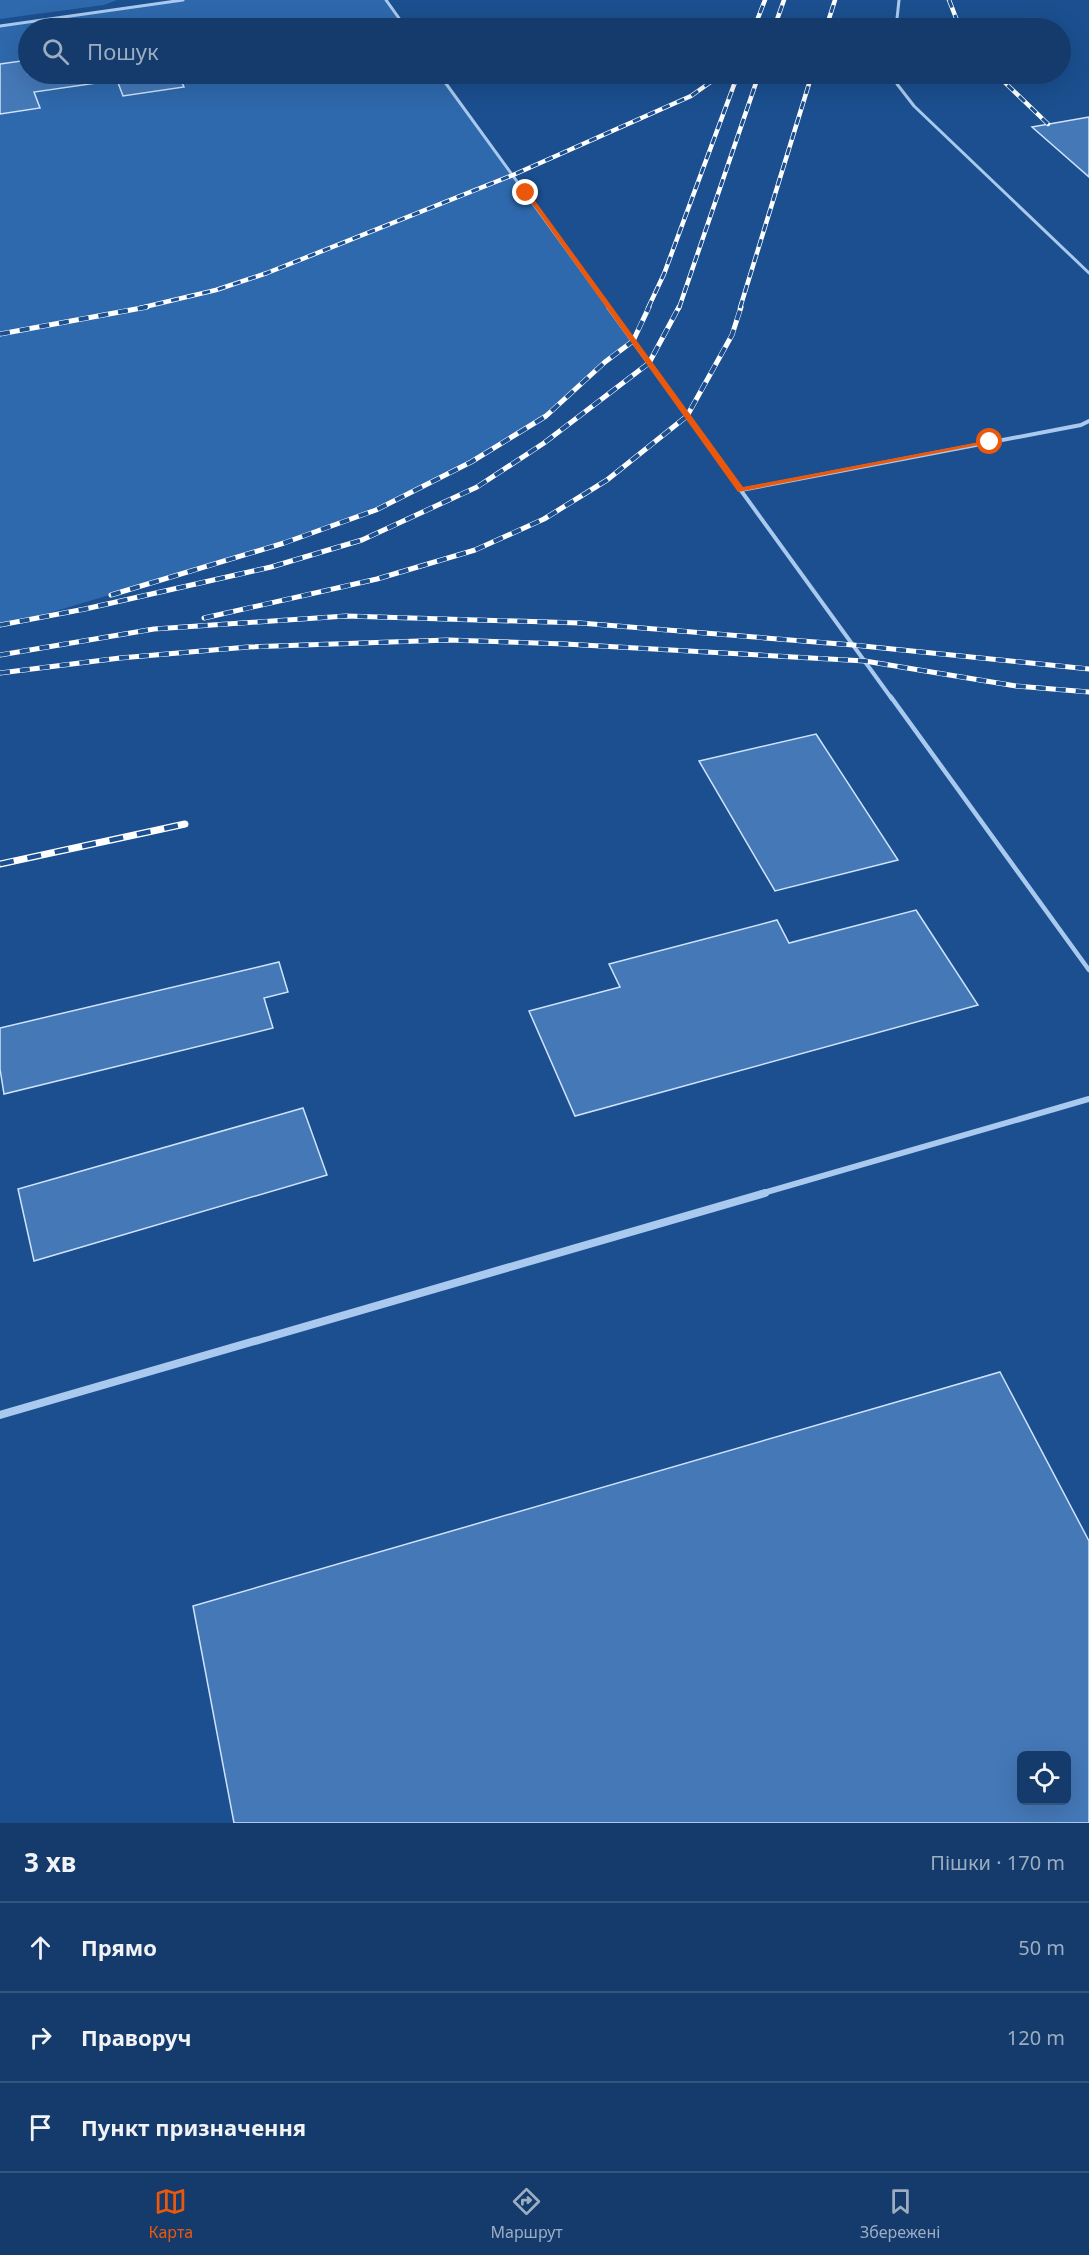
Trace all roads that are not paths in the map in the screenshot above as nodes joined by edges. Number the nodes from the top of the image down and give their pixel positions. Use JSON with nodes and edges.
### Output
{"nodes":[{"id":1,"x":136,"y":0,"type":"edge"},
{"id":2,"x":183,"y":0,"type":"edge"},
{"id":3,"x":386,"y":0,"type":"edge"},
{"id":4,"x":899,"y":0,"type":"edge"},
{"id":5,"x":139,"y":6,"type":"junction"},
{"id":6,"x":56,"y":18,"type":"edge"},
{"id":7,"x":399,"y":18,"type":"edge"},
{"id":8,"x":897,"y":18,"type":"edge"},
{"id":9,"x":18,"y":23,"type":"edge"},
{"id":10,"x":0,"y":26,"type":"edge"},
{"id":11,"x":446,"y":84,"type":"edge"},
{"id":12,"x":897,"y":84,"type":"edge"},
{"id":13,"x":1089,"y":273,"type":"edge"},
{"id":14,"x":1089,"y":421,"type":"edge"},
{"id":15,"x":741,"y":490,"type":"junction"},
{"id":16,"x":1089,"y":970,"type":"edge"},
{"id":17,"x":1089,"y":1099,"type":"edge"},
{"id":18,"x":0,"y":1415,"type":"edge"}],
"edges":[{"from":1,"to":5,"type":"lane"},
{"from":2,"to":5,"type":"lane"},
{"from":3,"to":7,"type":"lane"},
{"from":4,"to":8,"type":"lane"},
{"from":5,"to":6,"type":"lane"},
{"from":9,"to":10,"type":"lane"},
{"from":11,"to":15,"type":"lane"},
{"from":12,"to":13,"type":"lane"},
{"from":14,"to":15,"type":"lane"},
{"from":15,"to":16,"type":"lane"},
{"from":17,"to":18,"type":"street"}]}
